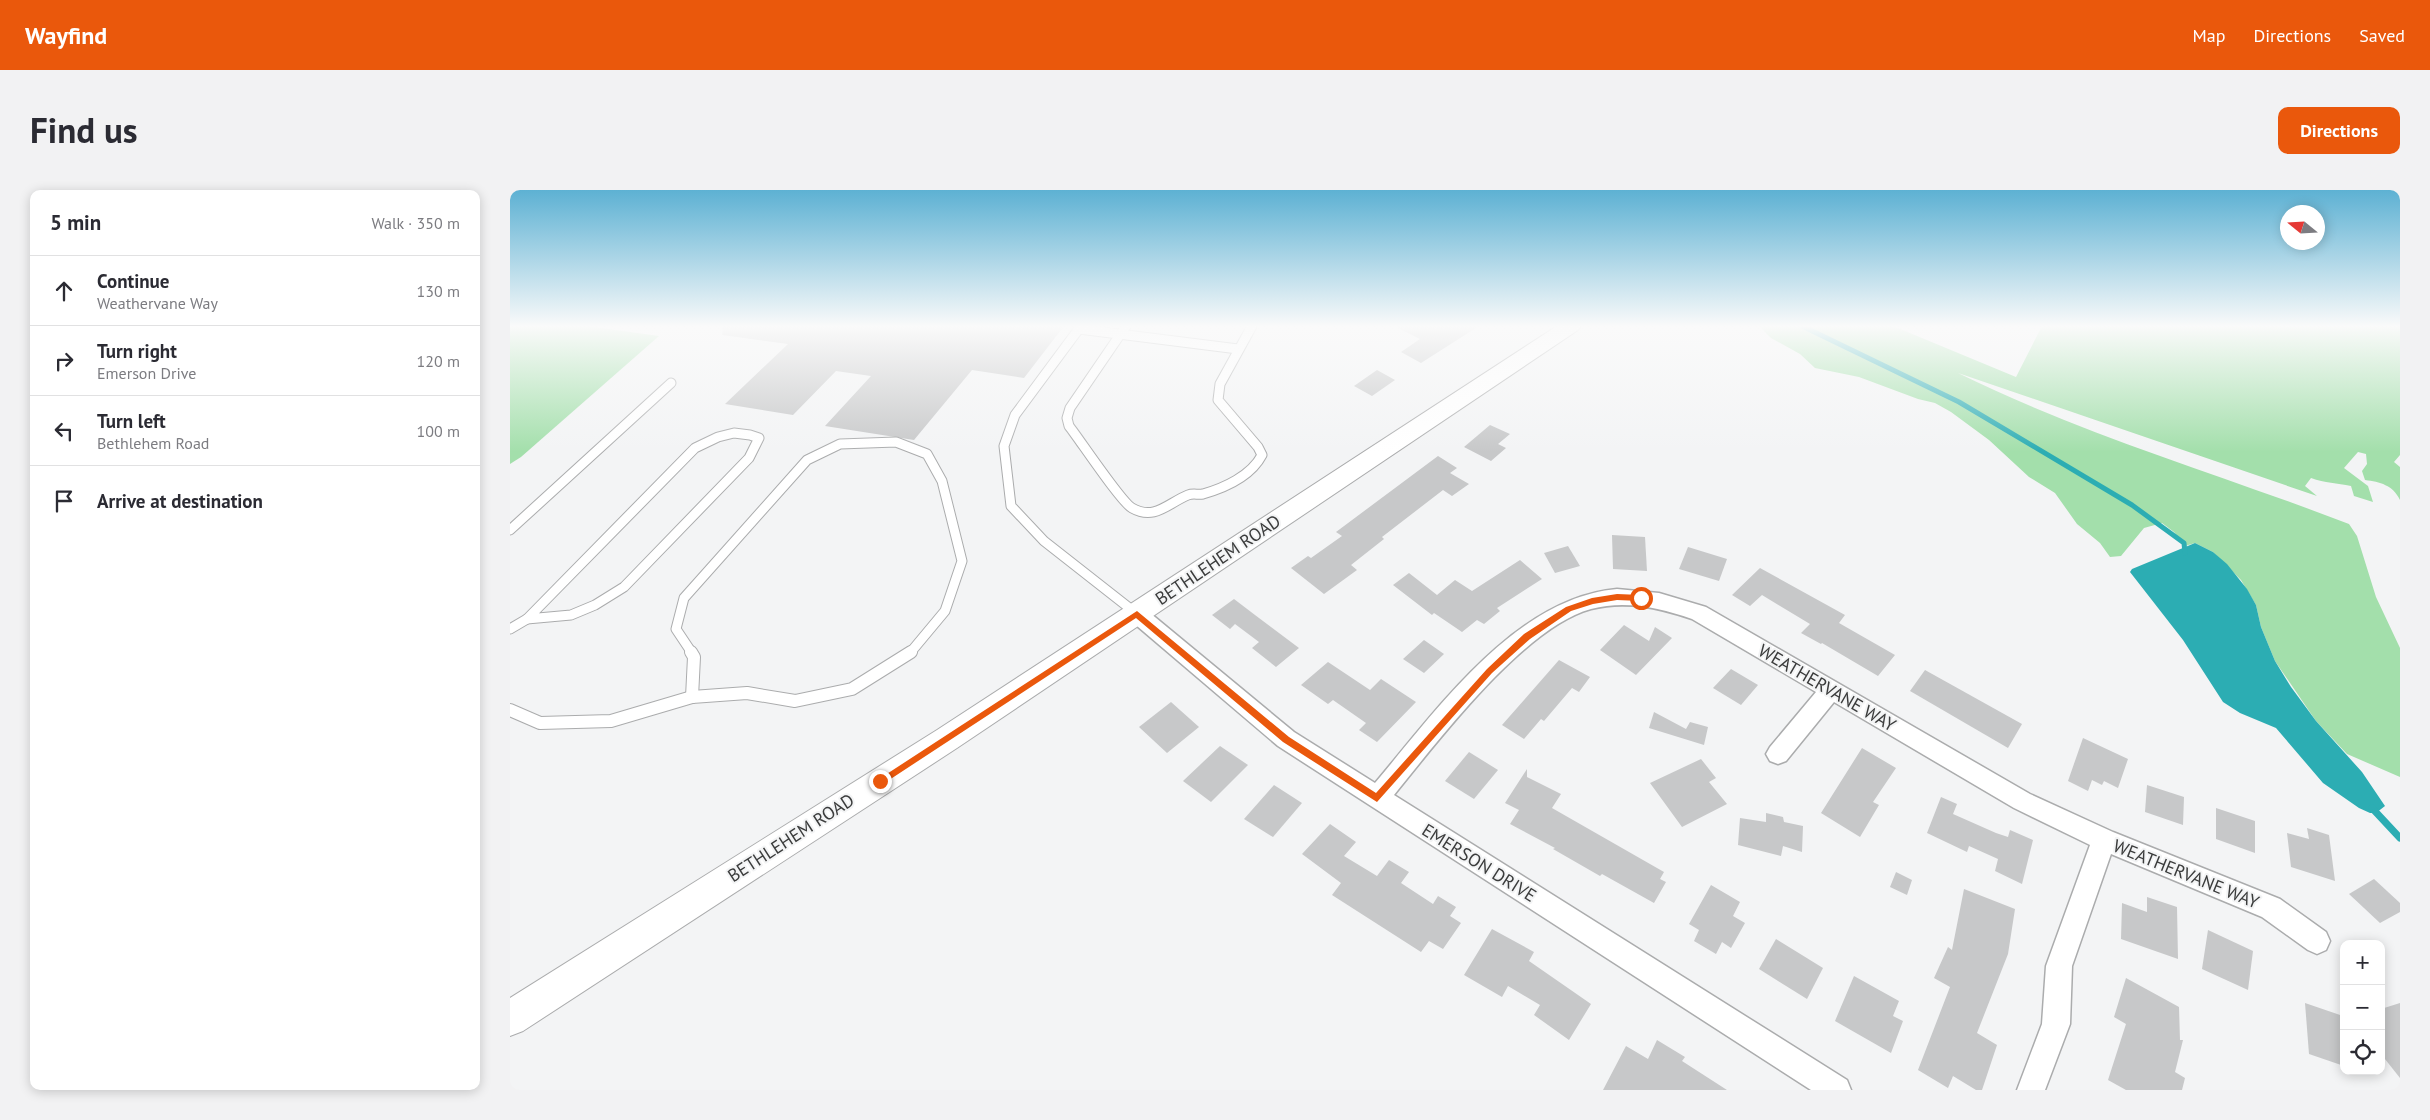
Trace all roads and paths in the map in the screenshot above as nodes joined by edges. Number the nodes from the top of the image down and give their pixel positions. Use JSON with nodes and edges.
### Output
{"nodes":[{"id":1,"x":1050,"y":368,"type":"edge"},
{"id":2,"x":1097,"y":368,"type":"edge"},
{"id":3,"x":1228,"y":368,"type":"edge"},
{"id":4,"x":1508,"y":368,"type":"edge"},
{"id":5,"x":671,"y":383,"type":"dead end"},
{"id":6,"x":510,"y":530,"type":"edge"},
{"id":7,"x":1137,"y":614,"type":"junction"},
{"id":8,"x":527,"y":619,"type":"junction"},
{"id":9,"x":510,"y":629,"type":"edge"},
{"id":10,"x":1831,"y":690,"type":"junction"},
{"id":11,"x":692,"y":697,"type":"junction"},
{"id":12,"x":510,"y":710,"type":"edge"},
{"id":13,"x":1778,"y":754,"type":"dead end"},
{"id":14,"x":1377,"y":798,"type":"junction"},
{"id":15,"x":2104,"y":840,"type":"junction"},
{"id":16,"x":2317,"y":941,"type":"dead end"},
{"id":17,"x":510,"y":1018,"type":"edge"},
{"id":18,"x":1837,"y":1090,"type":"edge"},
{"id":19,"x":2031,"y":1090,"type":"edge"}],
"edges":[{"from":1,"to":7,"type":"lane"},
{"from":2,"to":3,"type":"lane"},
{"from":4,"to":7,"type":"main road","name":"BETHLEHEM ROAD"},
{"from":5,"to":6,"type":"lane"},
{"from":7,"to":14,"type":"street","name":"EMERSON DRIVE"},
{"from":7,"to":17,"type":"main road","name":"BETHLEHEM ROAD"},
{"from":8,"to":8,"type":"lane"},
{"from":8,"to":9,"type":"lane"},
{"from":10,"to":13,"type":"street"},
{"from":10,"to":14,"type":"street","name":"WEATHERVANE WAY"},
{"from":10,"to":15,"type":"street","name":"WEATHERVANE WAY"},
{"from":11,"to":11,"type":"lane"},
{"from":11,"to":12,"type":"lane"},
{"from":14,"to":18,"type":"street","name":"EMERSON DRIVE"},
{"from":15,"to":16,"type":"street","name":"WEATHERVANE WAY"},
{"from":15,"to":19,"type":"street"}]}
